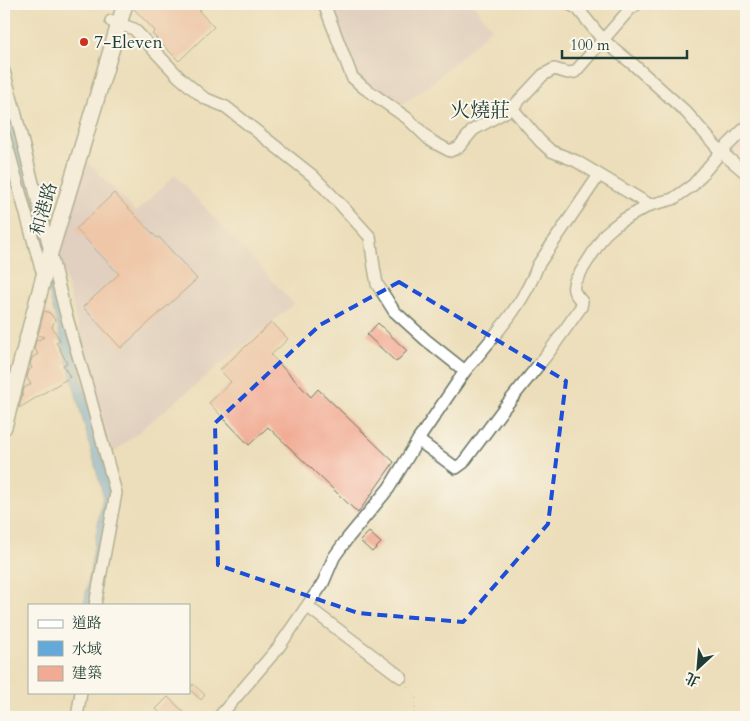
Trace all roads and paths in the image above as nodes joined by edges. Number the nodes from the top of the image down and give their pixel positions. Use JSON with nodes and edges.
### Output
{"nodes":[{"id":1,"x":116,"y":4,"type":"edge"},
{"id":2,"x":125,"y":4,"type":"edge"},
{"id":3,"x":324,"y":4,"type":"edge"},
{"id":4,"x":569,"y":4,"type":"edge"},
{"id":5,"x":637,"y":4,"type":"edge"},
{"id":6,"x":115,"y":22,"type":"junction"},
{"id":7,"x":603,"y":40,"type":"junction"},
{"id":8,"x":4,"y":71,"type":"edge"},
{"id":9,"x":512,"y":108,"type":"junction"},
{"id":10,"x":15,"y":111,"type":"junction"},
{"id":11,"x":4,"y":117,"type":"edge"},
{"id":12,"x":746,"y":127,"type":"edge"},
{"id":13,"x":4,"y":134,"type":"edge"},
{"id":14,"x":721,"y":152,"type":"junction"},
{"id":15,"x":746,"y":173,"type":"edge"},
{"id":16,"x":599,"y":175,"type":"junction"},
{"id":17,"x":650,"y":205,"type":"junction"},
{"id":18,"x":45,"y":259,"type":"junction"},
{"id":19,"x":465,"y":371,"type":"junction"},
{"id":20,"x":4,"y":392,"type":"edge"},
{"id":21,"x":4,"y":427,"type":"edge"},
{"id":22,"x":418,"y":440,"type":"junction"},
{"id":23,"x":95,"y":604,"type":"edge"},
{"id":24,"x":308,"y":606,"type":"junction"},
{"id":25,"x":401,"y":677,"type":"joint"},
{"id":26,"x":81,"y":694,"type":"edge"},
{"id":27,"x":77,"y":717,"type":"edge"},
{"id":28,"x":219,"y":717,"type":"edge"},
{"id":29,"x":414,"y":717,"type":"edge"}],
"edges":[{"from":1,"to":6,"type":"main road","name":"和港路"},
{"from":2,"to":6,"type":"main road","name":"和港路"},
{"from":3,"to":9,"type":"street"},
{"from":4,"to":7,"type":"street"},
{"from":5,"to":7,"type":"street"},
{"from":6,"to":18,"type":"main road","name":"和港路"},
{"from":6,"to":19,"type":"street"},
{"from":7,"to":9,"type":"street"},
{"from":7,"to":14,"type":"street"},
{"from":8,"to":10,"type":"street"},
{"from":9,"to":16,"type":"street"},
{"from":10,"to":11,"type":"street"},
{"from":10,"to":18,"type":"street"},
{"from":12,"to":14,"type":"street"},
{"from":13,"to":18,"type":"street"},
{"from":14,"to":15,"type":"street"},
{"from":14,"to":17,"type":"street"},
{"from":16,"to":17,"type":"street"},
{"from":16,"to":19,"type":"street"},
{"from":17,"to":22,"type":"street"},
{"from":18,"to":20,"type":"main road","name":"和港路"},
{"from":18,"to":21,"type":"main road","name":"和港路"},
{"from":18,"to":23,"type":"street"},
{"from":19,"to":22,"type":"street"},
{"from":22,"to":24,"type":"street"},
{"from":24,"to":25,"type":"street"},
{"from":24,"to":28,"type":"street"},
{"from":25,"to":29,"type":"path"},
{"from":26,"to":27,"type":"street"}]}
